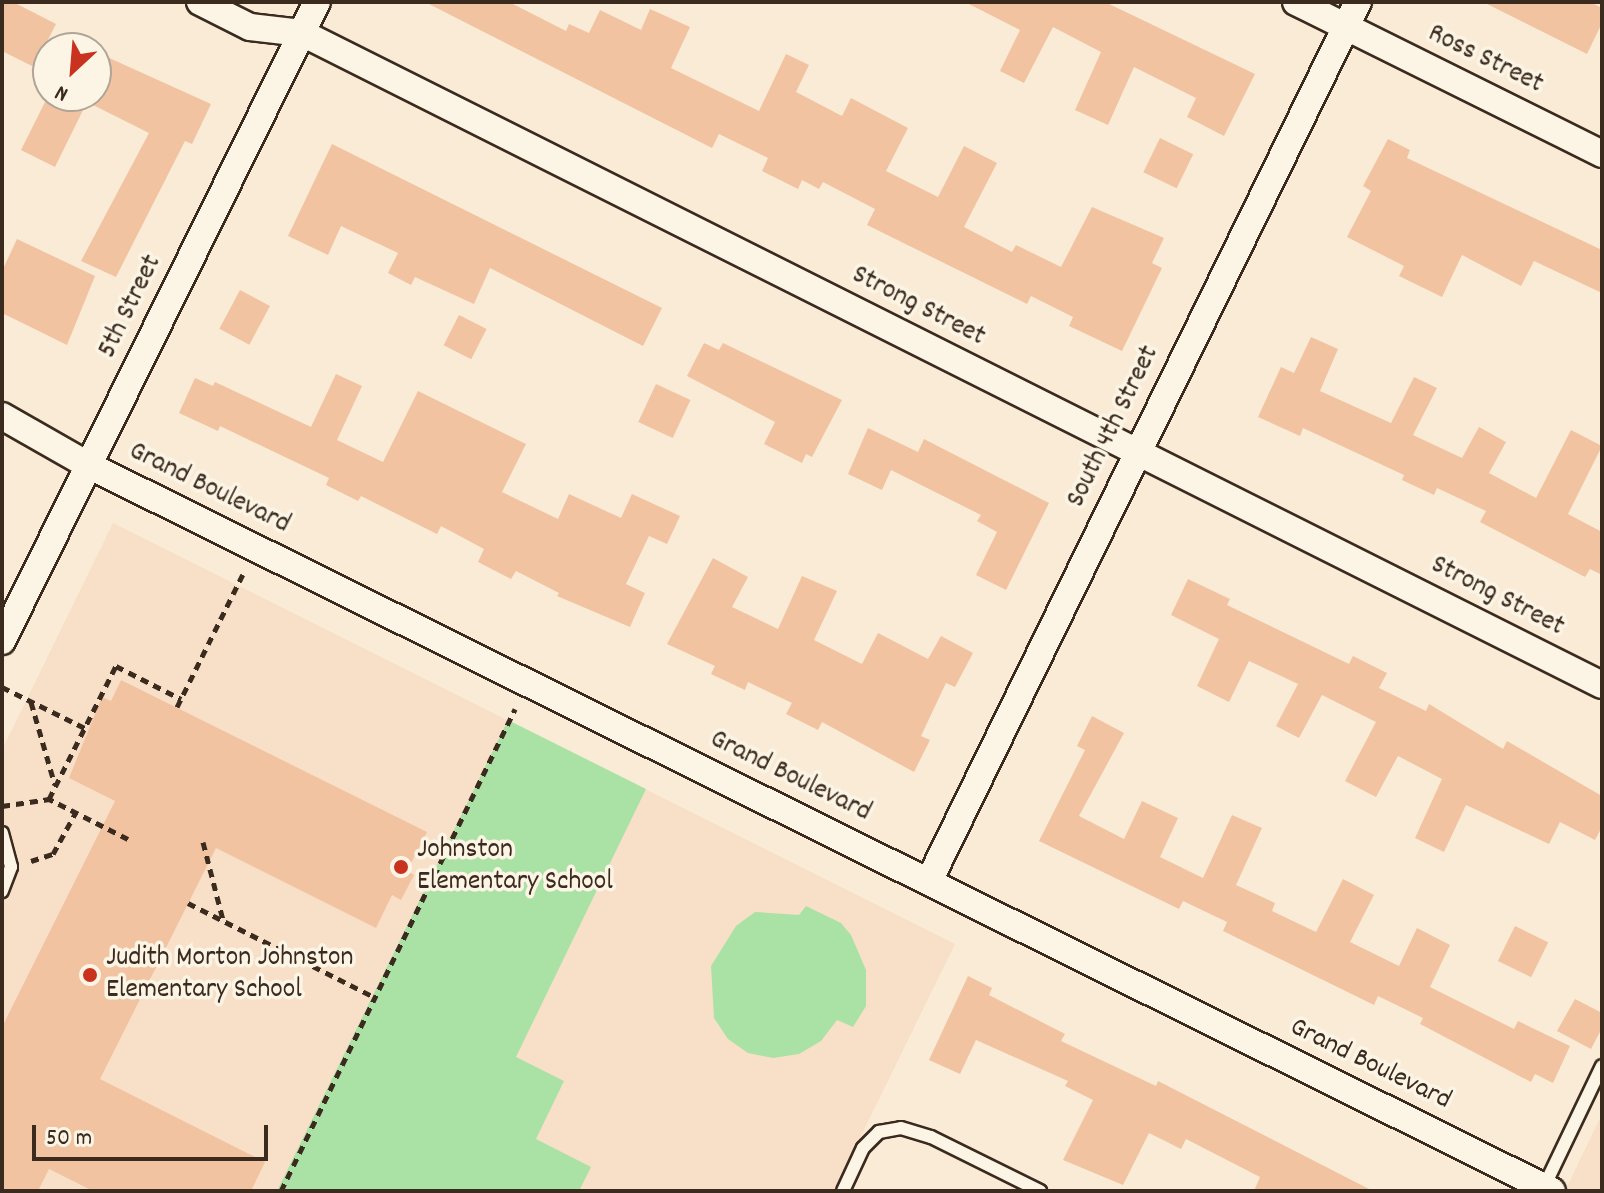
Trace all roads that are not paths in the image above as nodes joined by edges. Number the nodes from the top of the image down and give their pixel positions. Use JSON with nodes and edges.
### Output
{"nodes":[{"id":1,"x":200,"y":2,"type":"edge"},
{"id":2,"x":317,"y":2,"type":"edge"},
{"id":3,"x":1296,"y":2,"type":"edge"},
{"id":4,"x":1358,"y":2,"type":"edge"},
{"id":5,"x":1346,"y":27,"type":"junction"},
{"id":6,"x":302,"y":33,"type":"junction"},
{"id":7,"x":1602,"y":154,"type":"edge"},
{"id":8,"x":2,"y":416,"type":"edge"},
{"id":9,"x":1137,"y":452,"type":"junction"},
{"id":10,"x":88,"y":465,"type":"junction"},
{"id":11,"x":2,"y":641,"type":"edge"},
{"id":12,"x":1602,"y":685,"type":"edge"},
{"id":13,"x":2,"y":833,"type":"edge"},
{"id":14,"x":929,"y":881,"type":"junction"},
{"id":15,"x":2,"y":891,"type":"edge"},
{"id":16,"x":1602,"y":1066,"type":"edge"},
{"id":17,"x":1548,"y":1189,"type":"edge"},
{"id":18,"x":843,"y":1191,"type":"edge"},
{"id":19,"x":1040,"y":1191,"type":"edge"}],
"edges":[{"from":1,"to":6,"type":"street","name":"Strong Street"},
{"from":2,"to":6,"type":"street","name":"5th Street"},
{"from":3,"to":5,"type":"street","name":"Ross Street"},
{"from":4,"to":5,"type":"street","name":"South 4th Street"},
{"from":5,"to":7,"type":"street","name":"Ross Street"},
{"from":5,"to":9,"type":"street","name":"South 4th Street"},
{"from":6,"to":9,"type":"street","name":"Strong Street"},
{"from":6,"to":10,"type":"street","name":"5th Street"},
{"from":8,"to":10,"type":"street","name":"Grand Boulevard"},
{"from":9,"to":12,"type":"street","name":"Strong Street"},
{"from":9,"to":14,"type":"street","name":"South 4th Street"},
{"from":10,"to":11,"type":"street","name":"5th Street"},
{"from":10,"to":14,"type":"street","name":"Grand Boulevard"},
{"from":13,"to":15,"type":"lane"},
{"from":14,"to":17,"type":"street","name":"Grand Boulevard"},
{"from":16,"to":17,"type":"lane"},
{"from":18,"to":19,"type":"lane"}]}
